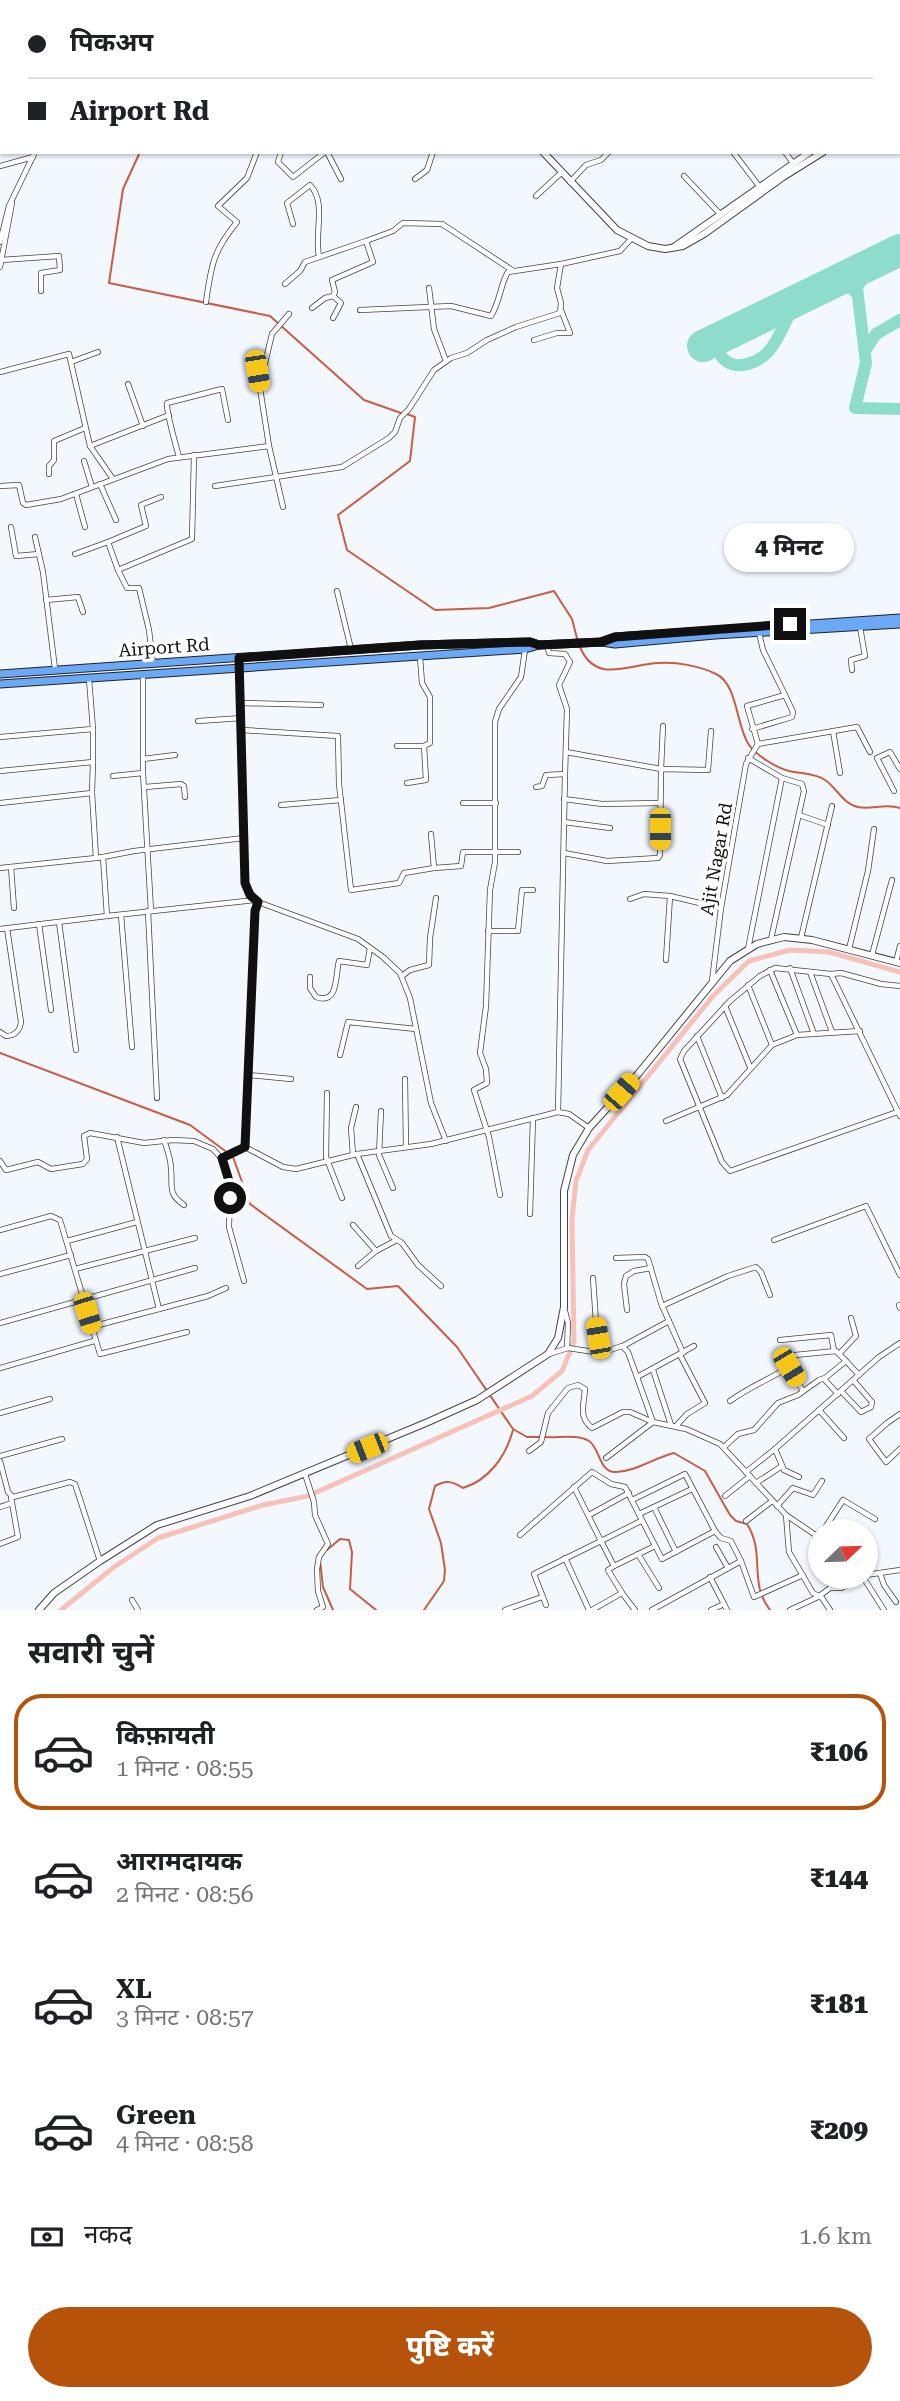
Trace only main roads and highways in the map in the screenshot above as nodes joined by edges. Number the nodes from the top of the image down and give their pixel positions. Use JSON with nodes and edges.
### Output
{"nodes":[{"id":1,"x":900,"y":618,"type":"edge"},
{"id":2,"x":900,"y":624,"type":"edge"},
{"id":3,"x":599,"y":642,"type":"junction"},
{"id":4,"x":543,"y":645,"type":"junction"},
{"id":5,"x":0,"y":674,"type":"edge"},
{"id":6,"x":0,"y":684,"type":"edge"}],
"edges":[{"from":1,"to":3,"type":"main road"},
{"from":2,"to":3,"type":"main road"},
{"from":3,"to":4,"type":"main road"},
{"from":4,"to":5,"type":"main road","name":"Airport Rd"},
{"from":4,"to":6,"type":"main road"}]}
